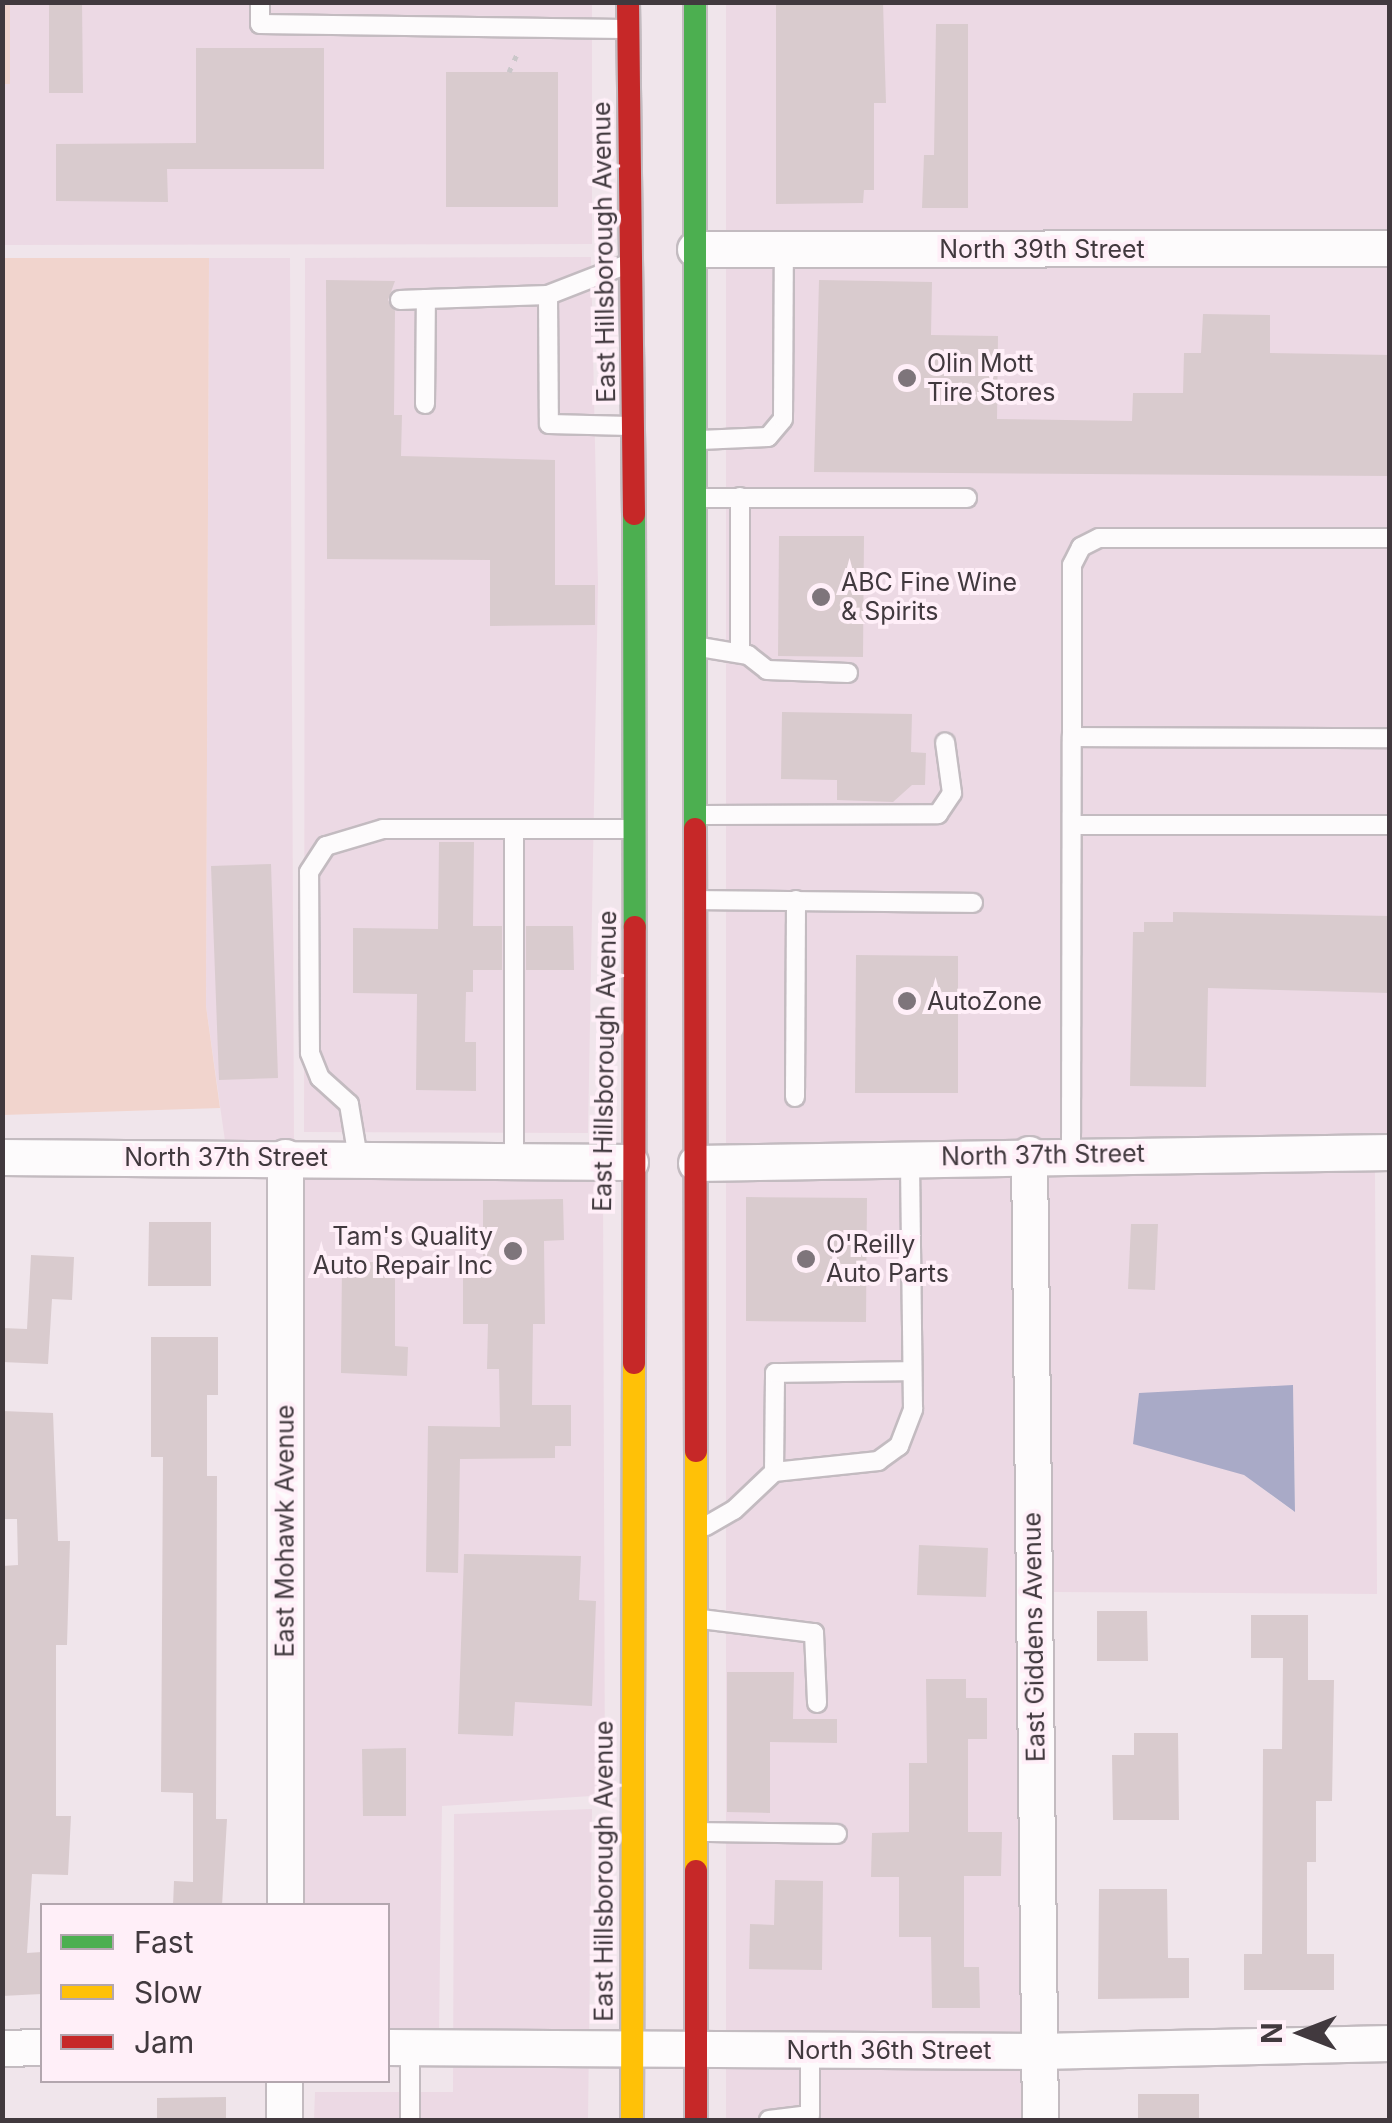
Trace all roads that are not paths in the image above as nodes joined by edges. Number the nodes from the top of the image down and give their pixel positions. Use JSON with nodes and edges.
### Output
{"nodes":[{"id":1,"x":260,"y":2,"type":"edge"},
{"id":2,"x":628,"y":2,"type":"edge"},
{"id":3,"x":695,"y":2,"type":"edge"},
{"id":4,"x":628,"y":29,"type":"junction"},
{"id":5,"x":629,"y":126,"type":"junction"},
{"id":6,"x":653,"y":191,"type":"dead end"},
{"id":7,"x":666,"y":214,"type":"dead end"},
{"id":8,"x":1390,"y":248,"type":"edge"},
{"id":9,"x":695,"y":249,"type":"junction"},
{"id":10,"x":784,"y":249,"type":"junction"},
{"id":11,"x":632,"y":262,"type":"junction"},
{"id":12,"x":548,"y":295,"type":"junction"},
{"id":13,"x":426,"y":299,"type":"junction"},
{"id":14,"x":400,"y":300,"type":"dead end"},
{"id":15,"x":426,"y":404,"type":"dead end"},
{"id":16,"x":634,"y":426,"type":"junction"},
{"id":17,"x":694,"y":441,"type":"junction"},
{"id":18,"x":740,"y":497,"type":"junction"},
{"id":19,"x":694,"y":498,"type":"junction"},
{"id":20,"x":967,"y":498,"type":"dead end"},
{"id":21,"x":1390,"y":538,"type":"edge"},
{"id":22,"x":635,"y":588,"type":"junction"},
{"id":23,"x":693,"y":646,"type":"junction"},
{"id":24,"x":740,"y":652,"type":"junction"},
{"id":25,"x":848,"y":673,"type":"dead end"},
{"id":26,"x":1072,"y":737,"type":"junction"},
{"id":27,"x":1390,"y":738,"type":"edge"},
{"id":28,"x":945,"y":742,"type":"dead end"},
{"id":29,"x":696,"y":815,"type":"junction"},
{"id":30,"x":1072,"y":825,"type":"junction"},
{"id":31,"x":1390,"y":825,"type":"edge"},
{"id":32,"x":634,"y":829,"type":"junction"},
{"id":33,"x":514,"y":830,"type":"junction"},
{"id":34,"x":696,"y":900,"type":"junction"},
{"id":35,"x":796,"y":900,"type":"junction"},
{"id":36,"x":973,"y":903,"type":"dead end"},
{"id":37,"x":635,"y":1012,"type":"junction"},
{"id":38,"x":660,"y":1066,"type":"dead end"},
{"id":39,"x":794,"y":1097,"type":"dead end"},
{"id":40,"x":670,"y":1121,"type":"dead end"},
{"id":41,"x":1390,"y":1152,"type":"edge"},
{"id":42,"x":1030,"y":1154,"type":"junction"},
{"id":43,"x":1071,"y":1154,"type":"junction"},
{"id":44,"x":285,"y":1157,"type":"junction"},
{"id":45,"x":910,"y":1157,"type":"junction"},
{"id":46,"x":2,"y":1158,"type":"edge"},
{"id":47,"x":358,"y":1158,"type":"junction"},
{"id":48,"x":514,"y":1160,"type":"junction"},
{"id":49,"x":630,"y":1162,"type":"junction"},
{"id":50,"x":696,"y":1163,"type":"junction"},
{"id":51,"x":656,"y":1197,"type":"dead end"},
{"id":52,"x":671,"y":1222,"type":"dead end"},
{"id":53,"x":696,"y":1298,"type":"junction"},
{"id":54,"x":912,"y":1371,"type":"junction"},
{"id":55,"x":774,"y":1472,"type":"junction"},
{"id":56,"x":696,"y":1532,"type":"junction"},
{"id":57,"x":695,"y":1618,"type":"junction"},
{"id":58,"x":817,"y":1703,"type":"dead end"},
{"id":59,"x":695,"y":1832,"type":"junction"},
{"id":60,"x":838,"y":1834,"type":"dead end"},
{"id":61,"x":285,"y":1903,"type":"edge"},
{"id":62,"x":1390,"y":2043,"type":"edge"},
{"id":63,"x":399,"y":2047,"type":"edge"},
{"id":64,"x":2,"y":2048,"type":"edge"},
{"id":65,"x":40,"y":2048,"type":"edge"},
{"id":66,"x":632,"y":2048,"type":"junction"},
{"id":67,"x":696,"y":2048,"type":"junction"},
{"id":68,"x":810,"y":2049,"type":"junction"},
{"id":69,"x":1039,"y":2051,"type":"junction"},
{"id":70,"x":284,"y":2083,"type":"edge"},
{"id":71,"x":284,"y":2120,"type":"edge"},
{"id":72,"x":410,"y":2120,"type":"edge"},
{"id":73,"x":632,"y":2120,"type":"edge"},
{"id":74,"x":696,"y":2120,"type":"edge"},
{"id":75,"x":768,"y":2120,"type":"edge"},
{"id":76,"x":1040,"y":2120,"type":"edge"}],
"edges":[{"from":1,"to":4,"type":"lane"},
{"from":2,"to":4,"type":"main road","name":"East Hillsborough Avenue"},
{"from":3,"to":9,"type":"main road"},
{"from":4,"to":5,"type":"main road","name":"East Hillsborough Avenue"},
{"from":5,"to":6,"type":"main road"},
{"from":5,"to":11,"type":"main road","name":"East Hillsborough Avenue"},
{"from":7,"to":9,"type":"main road"},
{"from":8,"to":10,"type":"street","name":"North 39th Street"},
{"from":9,"to":10,"type":"street","name":"North 39th Street"},
{"from":9,"to":17,"type":"main road"},
{"from":10,"to":17,"type":"lane"},
{"from":11,"to":12,"type":"lane"},
{"from":11,"to":16,"type":"main road","name":"East Hillsborough Avenue"},
{"from":12,"to":13,"type":"lane"},
{"from":12,"to":16,"type":"lane"},
{"from":13,"to":14,"type":"lane"},
{"from":13,"to":15,"type":"lane"},
{"from":16,"to":22,"type":"main road","name":"East Hillsborough Avenue"},
{"from":17,"to":19,"type":"main road"},
{"from":18,"to":19,"type":"lane"},
{"from":18,"to":20,"type":"lane"},
{"from":18,"to":24,"type":"lane"},
{"from":19,"to":23,"type":"main road"},
{"from":21,"to":26,"type":"lane"},
{"from":22,"to":23,"type":"main road"},
{"from":22,"to":32,"type":"main road","name":"East Hillsborough Avenue"},
{"from":23,"to":24,"type":"lane"},
{"from":23,"to":29,"type":"main road"},
{"from":24,"to":25,"type":"lane"},
{"from":26,"to":27,"type":"lane"},
{"from":26,"to":30,"type":"lane"},
{"from":28,"to":29,"type":"lane"},
{"from":29,"to":34,"type":"main road"},
{"from":30,"to":31,"type":"lane"},
{"from":30,"to":43,"type":"lane"},
{"from":32,"to":33,"type":"lane"},
{"from":32,"to":37,"type":"main road","name":"East Hillsborough Avenue"},
{"from":33,"to":47,"type":"lane"},
{"from":33,"to":48,"type":"lane"},
{"from":34,"to":35,"type":"lane"},
{"from":34,"to":50,"type":"main road"},
{"from":35,"to":36,"type":"lane"},
{"from":35,"to":39,"type":"lane"},
{"from":37,"to":38,"type":"main road"},
{"from":37,"to":49,"type":"main road","name":"East Hillsborough Avenue"},
{"from":40,"to":50,"type":"main road"},
{"from":41,"to":43,"type":"street","name":"North 37th Street"},
{"from":42,"to":43,"type":"street","name":"North 37th Street"},
{"from":42,"to":45,"type":"street","name":"North 37th Street"},
{"from":42,"to":69,"type":"street","name":"East Giddens Avenue"},
{"from":44,"to":46,"type":"street","name":"North 37th Street"},
{"from":44,"to":47,"type":"street","name":"North 37th Street"},
{"from":44,"to":61,"type":"street","name":"East Mohawk Avenue"},
{"from":45,"to":50,"type":"street","name":"North 37th Street"},
{"from":45,"to":54,"type":"lane"},
{"from":47,"to":48,"type":"street","name":"North 37th Street"},
{"from":48,"to":49,"type":"street","name":"North 37th Street"},
{"from":49,"to":51,"type":"main road"},
{"from":49,"to":66,"type":"main road","name":"East Hillsborough Avenue"},
{"from":50,"to":53,"type":"main road"},
{"from":52,"to":53,"type":"main road"},
{"from":53,"to":56,"type":"main road"},
{"from":54,"to":55,"type":"lane"},
{"from":54,"to":55,"type":"lane"},
{"from":55,"to":56,"type":"lane"},
{"from":56,"to":57,"type":"main road"},
{"from":57,"to":58,"type":"lane"},
{"from":57,"to":59,"type":"main road"},
{"from":59,"to":60,"type":"lane"},
{"from":59,"to":67,"type":"main road"},
{"from":62,"to":69,"type":"street","name":"North 36th Street"},
{"from":63,"to":66,"type":"street","name":"North 36th Street"},
{"from":63,"to":72,"type":"lane"},
{"from":64,"to":65,"type":"street"},
{"from":66,"to":67,"type":"street","name":"North 36th Street"},
{"from":66,"to":73,"type":"main road","name":"East Hillsborough Avenue"},
{"from":67,"to":68,"type":"street","name":"North 36th Street"},
{"from":67,"to":74,"type":"main road"},
{"from":68,"to":69,"type":"street","name":"North 36th Street"},
{"from":68,"to":75,"type":"lane"},
{"from":69,"to":76,"type":"street","name":"East Giddens Avenue"},
{"from":70,"to":71,"type":"street"}]}
